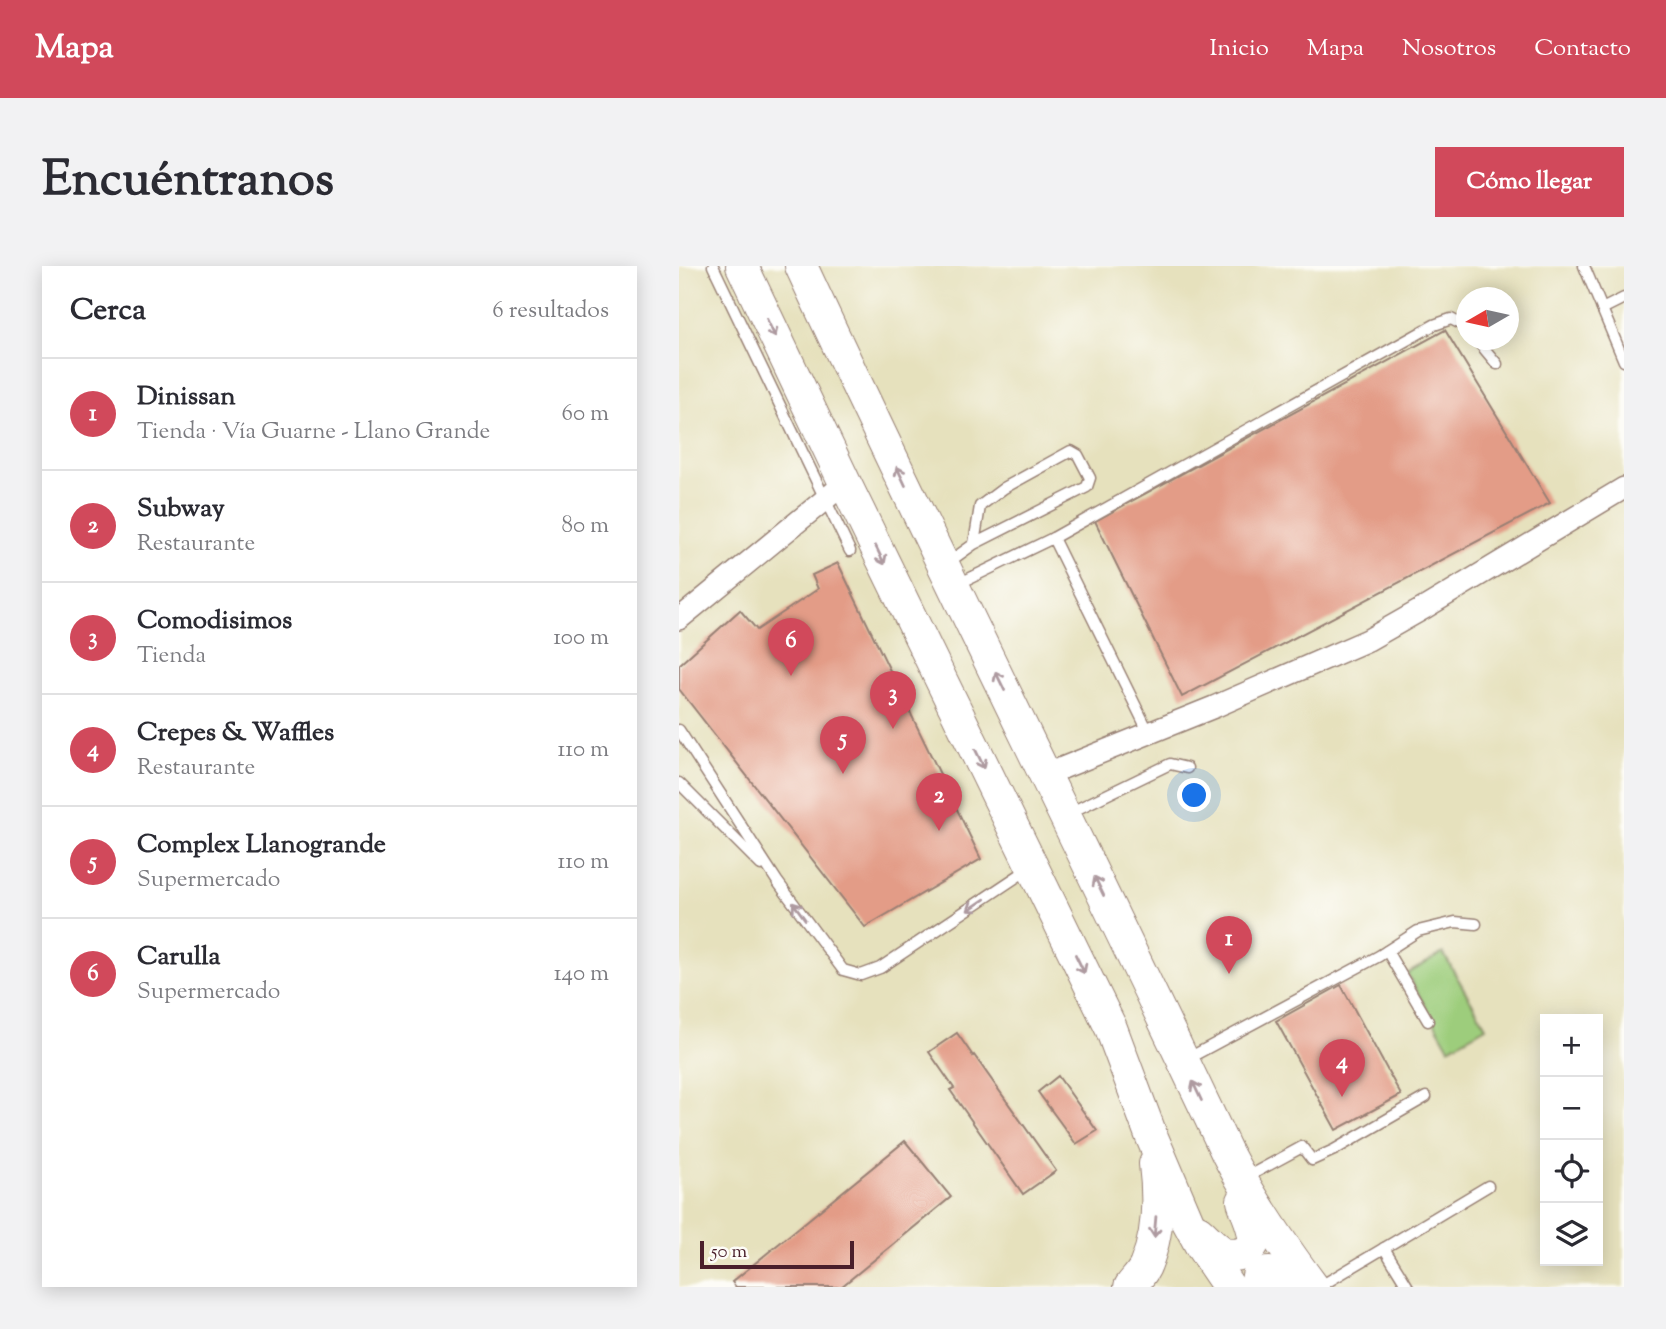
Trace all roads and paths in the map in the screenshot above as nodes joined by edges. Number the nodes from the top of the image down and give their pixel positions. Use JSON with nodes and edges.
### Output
{"nodes":[{"id":1,"x":713,"y":266,"type":"edge"},
{"id":2,"x":742,"y":266,"type":"edge"},
{"id":3,"x":800,"y":266,"type":"edge"},
{"id":4,"x":1584,"y":266,"type":"edge"},
{"id":5,"x":1624,"y":298,"type":"edge"},
{"id":6,"x":1602,"y":310,"type":"junction"},
{"id":7,"x":1456,"y":322,"type":"edge"},
{"id":8,"x":1485,"y":350,"type":"edge"},
{"id":9,"x":1623,"y":357,"type":"edge"},
{"id":10,"x":1497,"y":364,"type":"dead end"},
{"id":11,"x":1624,"y":487,"type":"edge"},
{"id":12,"x":835,"y":492,"type":"junction"},
{"id":13,"x":1053,"y":538,"type":"junction"},
{"id":14,"x":974,"y":544,"type":"junction"},
{"id":15,"x":850,"y":551,"type":"dead end"},
{"id":16,"x":949,"y":576,"type":"junction"},
{"id":17,"x":679,"y":619,"type":"edge"},
{"id":18,"x":679,"y":730,"type":"edge"},
{"id":19,"x":1149,"y":733,"type":"junction"},
{"id":20,"x":1187,"y":768,"type":"dead end"},
{"id":21,"x":1045,"y":775,"type":"junction"},
{"id":22,"x":679,"y":783,"type":"edge"},
{"id":23,"x":1064,"y":815,"type":"junction"},
{"id":24,"x":1032,"y":866,"type":"junction"},
{"id":25,"x":777,"y":881,"type":"junction"},
{"id":26,"x":1476,"y":924,"type":"dead end"},
{"id":27,"x":1387,"y":951,"type":"junction"},
{"id":28,"x":1428,"y":1021,"type":"dead end"},
{"id":29,"x":1183,"y":1061,"type":"junction"},
{"id":30,"x":1426,"y":1097,"type":"dead end"},
{"id":31,"x":1151,"y":1135,"type":"junction"},
{"id":32,"x":1234,"y":1166,"type":"junction"},
{"id":33,"x":1487,"y":1186,"type":"dead end"},
{"id":34,"x":1188,"y":1222,"type":"junction"},
{"id":35,"x":1384,"y":1248,"type":"junction"},
{"id":36,"x":1130,"y":1287,"type":"edge"},
{"id":37,"x":1229,"y":1287,"type":"edge"},
{"id":38,"x":1256,"y":1287,"type":"edge"},
{"id":39,"x":1294,"y":1287,"type":"edge"},
{"id":40,"x":1313,"y":1287,"type":"edge"},
{"id":41,"x":1319,"y":1287,"type":"edge"},
{"id":42,"x":1408,"y":1287,"type":"edge"}],
"edges":[{"from":1,"to":12,"type":"lane"},
{"from":2,"to":12,"type":"main road","one_way":true},
{"from":16,"to":3,"type":"main road","one_way":true},
{"from":4,"to":6,"type":"lane"},
{"from":5,"to":6,"type":"lane"},
{"from":6,"to":9,"type":"lane"},
{"from":7,"to":13,"type":"lane"},
{"from":8,"to":10,"type":"lane"},
{"from":11,"to":19,"type":"street"},
{"from":12,"to":15,"type":"lane"},
{"from":12,"to":17,"type":"street"},
{"from":12,"to":24,"type":"main road","one_way":true},
{"from":13,"to":16,"type":"lane"},
{"from":13,"to":19,"type":"lane"},
{"from":14,"to":14,"type":"lane"},
{"from":14,"to":16,"type":"lane"},
{"from":21,"to":16,"type":"main road","one_way":true},
{"from":18,"to":25,"type":"lane"},
{"from":19,"to":21,"type":"street"},
{"from":20,"to":23,"type":"lane"},
{"from":21,"to":23,"type":"main road"},
{"from":22,"to":25,"type":"lane"},
{"from":29,"to":23,"type":"main road","one_way":true},
{"from":24,"to":25,"type":"lane","one_way":true},
{"from":24,"to":31,"type":"main road","one_way":true},
{"from":26,"to":27,"type":"lane"},
{"from":27,"to":28,"type":"lane"},
{"from":27,"to":29,"type":"lane"},
{"from":32,"to":29,"type":"main road","one_way":true},
{"from":30,"to":32,"type":"lane"},
{"from":31,"to":34,"type":"main road"},
{"from":31,"to":36,"type":"main road","one_way":true},
{"from":32,"to":34,"type":"main road"},
{"from":32,"to":40,"type":"main road"},
{"from":33,"to":35,"type":"lane"},
{"from":34,"to":37,"type":"main road"},
{"from":35,"to":41,"type":"lane"},
{"from":35,"to":42,"type":"lane"},
{"from":38,"to":39,"type":"main road"}]}
